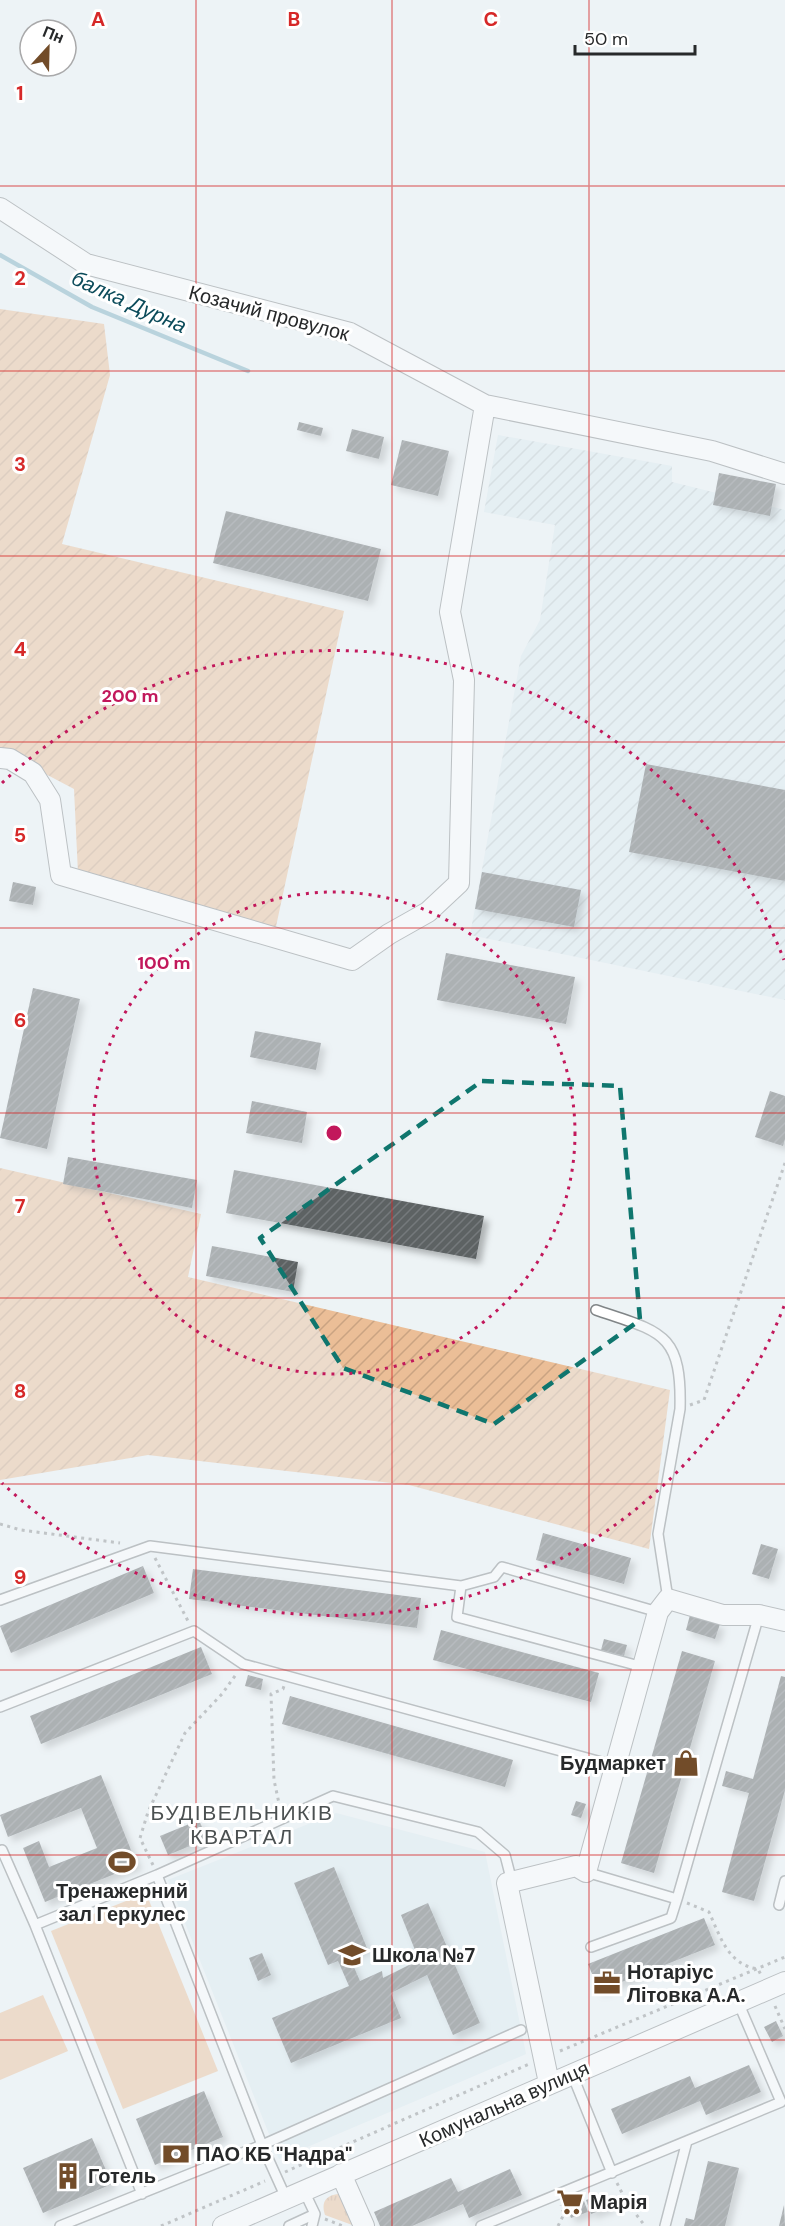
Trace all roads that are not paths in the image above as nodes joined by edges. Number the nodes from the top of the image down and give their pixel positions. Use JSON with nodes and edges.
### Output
{"nodes":[{"id":1,"x":0,"y":208,"type":"edge"},
{"id":2,"x":485,"y":405,"type":"junction"},
{"id":3,"x":785,"y":474,"type":"edge"},
{"id":4,"x":0,"y":758,"type":"edge"},
{"id":5,"x":596,"y":1310,"type":"dead end"},
{"id":6,"x":461,"y":1586,"type":"junction"},
{"id":7,"x":0,"y":1600,"type":"edge"},
{"id":8,"x":663,"y":1605,"type":"junction"},
{"id":9,"x":759,"y":1615,"type":"junction"},
{"id":10,"x":785,"y":1621,"type":"edge"},
{"id":11,"x":643,"y":1667,"type":"junction"},
{"id":12,"x":0,"y":1707,"type":"edge"},
{"id":13,"x":616,"y":1766,"type":"junction"},
{"id":14,"x":0,"y":1851,"type":"edge"},
{"id":15,"x":586,"y":1872,"type":"junction"},
{"id":16,"x":157,"y":1875,"type":"junction"},
{"id":17,"x":785,"y":1881,"type":"edge"},
{"id":18,"x":512,"y":1882,"type":"junction"},
{"id":19,"x":677,"y":1899,"type":"junction"},
{"id":20,"x":779,"y":1905,"type":"dead end"},
{"id":21,"x":35,"y":1925,"type":"junction"},
{"id":22,"x":591,"y":1947,"type":"dead end"},
{"id":23,"x":776,"y":1986,"type":"edge"},
{"id":24,"x":738,"y":2002,"type":"junction"},
{"id":25,"x":521,"y":2030,"type":"dead end"},
{"id":26,"x":572,"y":2074,"type":"junction"},
{"id":27,"x":549,"y":2083,"type":"junction"},
{"id":28,"x":687,"y":2141,"type":"junction"},
{"id":29,"x":262,"y":2145,"type":"junction"},
{"id":30,"x":612,"y":2173,"type":"junction"},
{"id":31,"x":341,"y":2174,"type":"junction"},
{"id":32,"x":142,"y":2194,"type":"junction"},
{"id":33,"x":295,"y":2195,"type":"junction"},
{"id":34,"x":315,"y":2214,"type":"junction"},
{"id":35,"x":60,"y":2226,"type":"edge"},
{"id":36,"x":223,"y":2226,"type":"edge"},
{"id":37,"x":289,"y":2226,"type":"edge"},
{"id":38,"x":312,"y":2226,"type":"edge"},
{"id":39,"x":364,"y":2226,"type":"edge"},
{"id":40,"x":481,"y":2226,"type":"edge"},
{"id":41,"x":665,"y":2226,"type":"edge"}],
"edges":[{"from":1,"to":2,"type":"street","name":"Козачий провулок"},
{"from":2,"to":3,"type":"street","name":"Козачий провулок"},
{"from":2,"to":4,"type":"street"},
{"from":5,"to":8,"type":"lane"},
{"from":6,"to":7,"type":"lane"},
{"from":6,"to":8,"type":"lane"},
{"from":6,"to":11,"type":"lane"},
{"from":8,"to":9,"type":"street"},
{"from":8,"to":11,"type":"street"},
{"from":9,"to":10,"type":"street"},
{"from":9,"to":19,"type":"lane"},
{"from":11,"to":13,"type":"street"},
{"from":12,"to":13,"type":"lane"},
{"from":13,"to":15,"type":"street"},
{"from":14,"to":21,"type":"lane"},
{"from":15,"to":18,"type":"street"},
{"from":15,"to":19,"type":"lane"},
{"from":16,"to":18,"type":"lane"},
{"from":16,"to":21,"type":"lane"},
{"from":16,"to":29,"type":"lane"},
{"from":17,"to":20,"type":"lane"},
{"from":18,"to":27,"type":"street"},
{"from":19,"to":22,"type":"lane"},
{"from":21,"to":32,"type":"lane"},
{"from":23,"to":24,"type":"street","name":"Комунальна вулиця"},
{"from":24,"to":26,"type":"street","name":"Комунальна вулиця"},
{"from":24,"to":28,"type":"lane"},
{"from":25,"to":29,"type":"lane"},
{"from":26,"to":27,"type":"street","name":"Комунальна вулиця"},
{"from":26,"to":30,"type":"lane"},
{"from":27,"to":31,"type":"street","name":"Комунальна вулиця"},
{"from":28,"to":30,"type":"lane"},
{"from":28,"to":41,"type":"lane"},
{"from":29,"to":32,"type":"lane"},
{"from":29,"to":33,"type":"lane"},
{"from":30,"to":40,"type":"lane"},
{"from":31,"to":33,"type":"street","name":"Комунальна вулиця"},
{"from":31,"to":39,"type":"street"},
{"from":32,"to":35,"type":"lane"},
{"from":33,"to":34,"type":"lane"},
{"from":33,"to":36,"type":"street","name":"Комунальна вулиця"},
{"from":34,"to":37,"type":"lane"},
{"from":34,"to":38,"type":"lane"}]}
